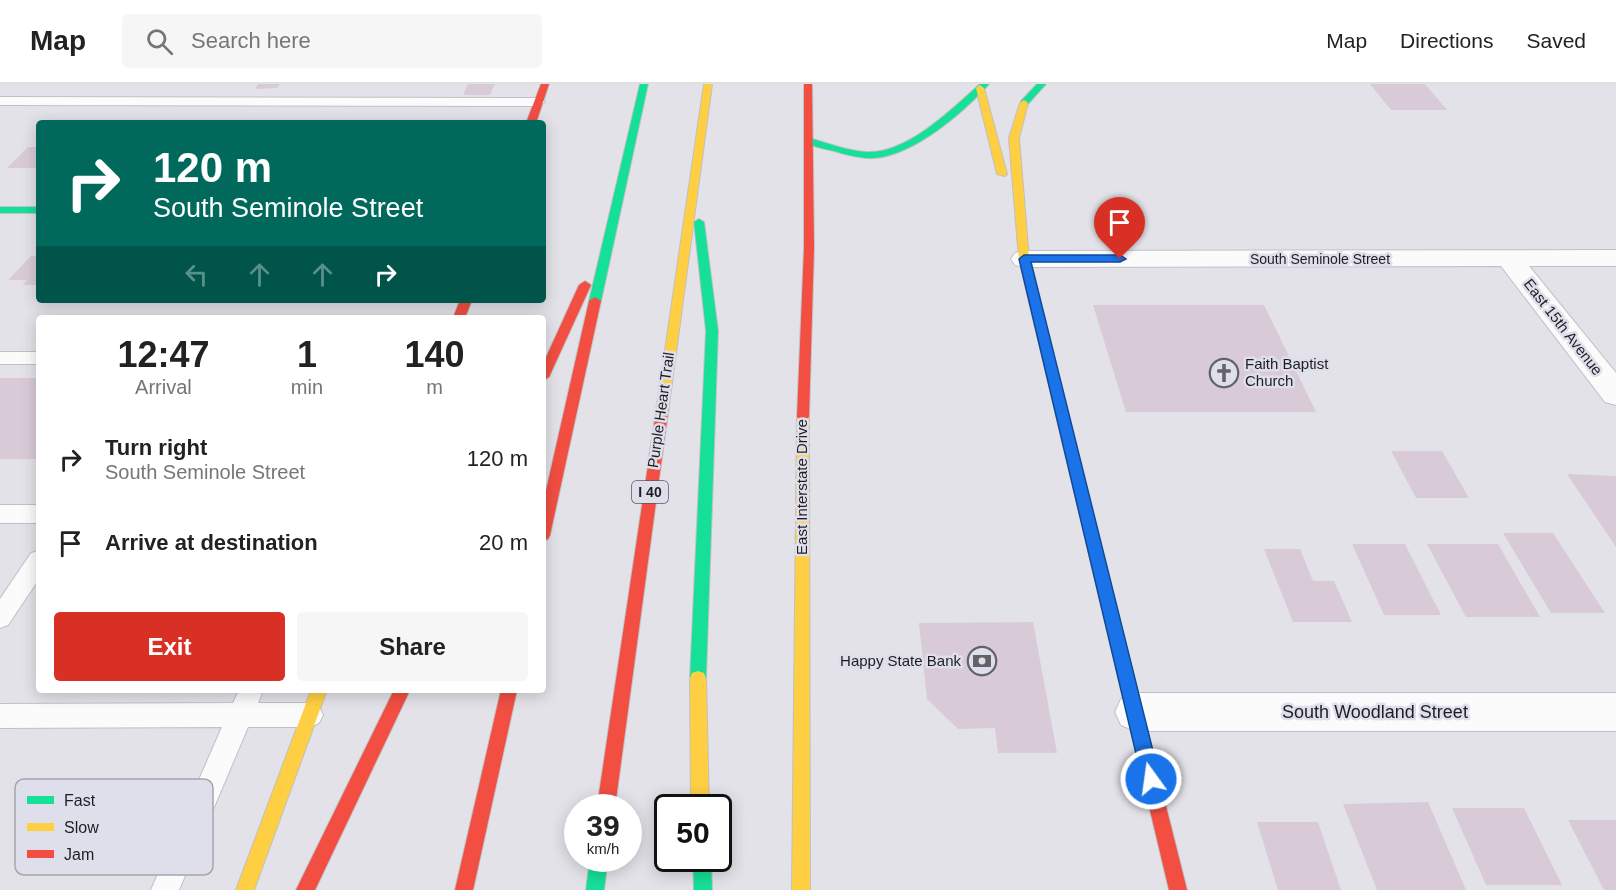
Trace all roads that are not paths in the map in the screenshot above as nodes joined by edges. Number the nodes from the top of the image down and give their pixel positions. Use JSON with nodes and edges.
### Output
{"nodes":[{"id":1,"x":545,"y":84,"type":"edge"},
{"id":2,"x":644,"y":84,"type":"edge"},
{"id":3,"x":708,"y":84,"type":"edge"},
{"id":4,"x":808,"y":84,"type":"edge"},
{"id":5,"x":1042,"y":84,"type":"edge"},
{"id":6,"x":983,"y":86,"type":"edge"},
{"id":7,"x":0,"y":102,"type":"edge"},
{"id":8,"x":538,"y":102,"type":"junction"},
{"id":9,"x":532,"y":120,"type":"edge"},
{"id":10,"x":809,"y":141,"type":"junction"},
{"id":11,"x":693,"y":177,"type":"junction"},
{"id":12,"x":0,"y":210,"type":"edge"},
{"id":13,"x":36,"y":210,"type":"edge"},
{"id":14,"x":612,"y":226,"type":"junction"},
{"id":15,"x":1616,"y":258,"type":"edge"},
{"id":16,"x":1024,"y":259,"type":"junction"},
{"id":17,"x":1509,"y":259,"type":"junction"},
{"id":18,"x":0,"y":358,"type":"edge"},
{"id":19,"x":36,"y":358,"type":"edge"},
{"id":20,"x":546,"y":369,"type":"edge"},
{"id":21,"x":1616,"y":394,"type":"edge"},
{"id":22,"x":0,"y":514,"type":"edge"},
{"id":23,"x":36,"y":514,"type":"edge"},
{"id":24,"x":546,"y":522,"type":"edge"},
{"id":25,"x":36,"y":564,"type":"edge"},
{"id":26,"x":0,"y":618,"type":"edge"},
{"id":27,"x":250,"y":693,"type":"edge"},
{"id":28,"x":318,"y":693,"type":"edge"},
{"id":29,"x":401,"y":693,"type":"edge"},
{"id":30,"x":508,"y":693,"type":"edge"},
{"id":31,"x":1135,"y":712,"type":"junction"},
{"id":32,"x":1616,"y":712,"type":"edge"},
{"id":33,"x":240,"y":715,"type":"junction"},
{"id":34,"x":310,"y":715,"type":"junction"},
{"id":35,"x":0,"y":716,"type":"edge"},
{"id":36,"x":213,"y":779,"type":"edge"},
{"id":37,"x":608,"y":794,"type":"edge"},
{"id":38,"x":700,"y":794,"type":"edge"},
{"id":39,"x":597,"y":872,"type":"edge"},
{"id":40,"x":702,"y":872,"type":"edge"},
{"id":41,"x":171,"y":875,"type":"edge"},
{"id":42,"x":165,"y":890,"type":"edge"},
{"id":43,"x":245,"y":890,"type":"edge"},
{"id":44,"x":305,"y":890,"type":"edge"},
{"id":45,"x":464,"y":890,"type":"edge"},
{"id":46,"x":595,"y":890,"type":"edge"},
{"id":47,"x":703,"y":890,"type":"edge"},
{"id":48,"x":801,"y":890,"type":"edge"},
{"id":49,"x":1178,"y":890,"type":"edge"}],
"edges":[{"from":1,"to":8,"type":"main road"},
{"from":2,"to":14,"type":"main road"},
{"from":3,"to":11,"type":"main road","name":"Purple Heart Trail","number":"I 40"},
{"from":4,"to":10,"type":"main road","name":"East Interstate Drive"},
{"from":5,"to":16,"type":"main road"},
{"from":6,"to":10,"type":"main road"},
{"from":6,"to":16,"type":"main road"},
{"from":7,"to":8,"type":"lane"},
{"from":8,"to":9,"type":"main road"},
{"from":10,"to":48,"type":"main road","name":"East Interstate Drive"},
{"from":11,"to":37,"type":"main road","name":"Purple Heart Trail","number":"I 40"},
{"from":11,"to":38,"type":"main road"},
{"from":12,"to":13,"type":"main road"},
{"from":14,"to":20,"type":"main road"},
{"from":14,"to":24,"type":"main road"},
{"from":15,"to":17,"type":"street","name":"South Seminole Street"},
{"from":16,"to":17,"type":"street","name":"South Seminole Street"},
{"from":16,"to":31,"type":"main road"},
{"from":17,"to":21,"type":"street","name":"East 15th Avenue"},
{"from":18,"to":19,"type":"lane"},
{"from":22,"to":23,"type":"lane"},
{"from":25,"to":26,"type":"lane"},
{"from":27,"to":33,"type":"lane"},
{"from":28,"to":34,"type":"main road"},
{"from":29,"to":44,"type":"main road"},
{"from":30,"to":45,"type":"main road"},
{"from":31,"to":32,"type":"street","name":"South Woodland Street"},
{"from":31,"to":49,"type":"main road"},
{"from":33,"to":34,"type":"lane"},
{"from":33,"to":35,"type":"lane"},
{"from":33,"to":36,"type":"lane"},
{"from":34,"to":43,"type":"main road"},
{"from":39,"to":46,"type":"main road"},
{"from":40,"to":47,"type":"main road"},
{"from":41,"to":42,"type":"lane"}]}
